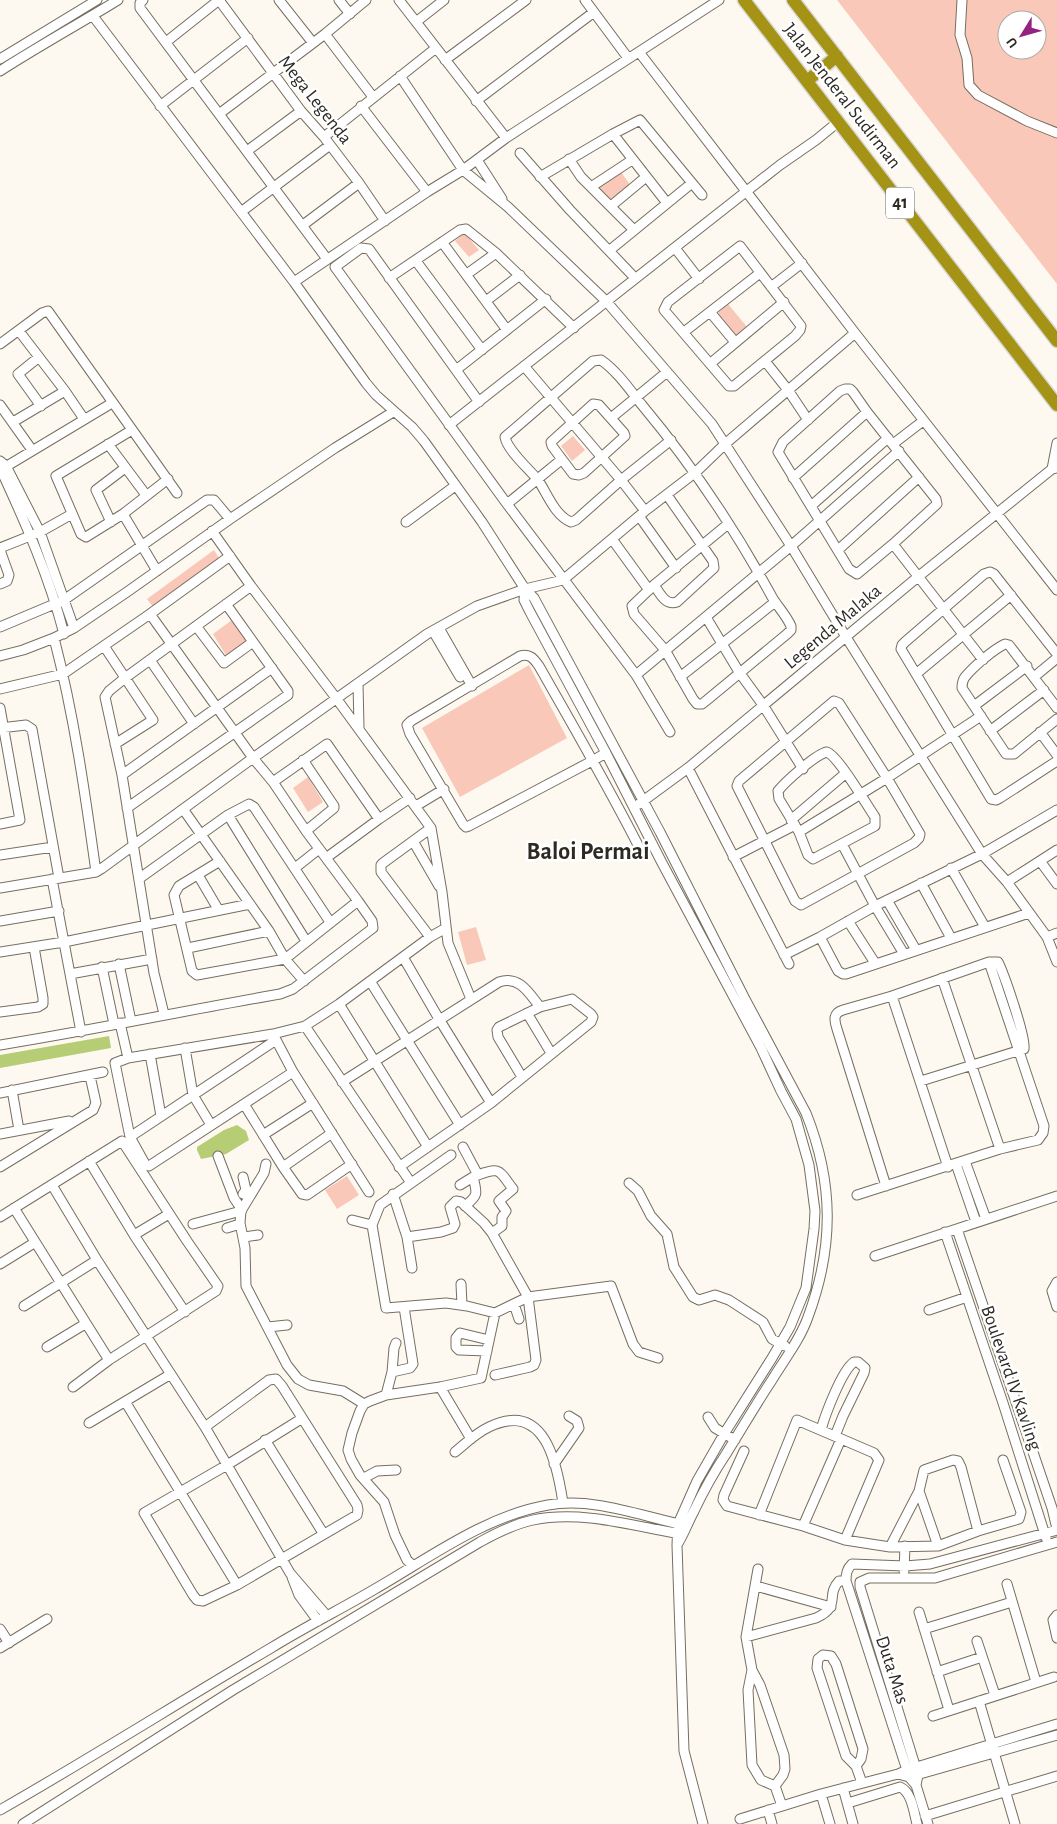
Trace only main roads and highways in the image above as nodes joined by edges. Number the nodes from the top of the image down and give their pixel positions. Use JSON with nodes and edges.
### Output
{"nodes":[{"id":1,"x":744,"y":0,"type":"edge"},
{"id":2,"x":793,"y":0,"type":"edge"},
{"id":3,"x":837,"y":56,"type":"junction"},
{"id":4,"x":807,"y":81,"type":"junction"},
{"id":5,"x":1057,"y":341,"type":"edge"},
{"id":6,"x":1057,"y":405,"type":"edge"}],
"edges":[{"from":1,"to":4,"type":"highway","name":"Jalan Jenderal Sudirman","number":"41"},
{"from":2,"to":3,"type":"highway","name":"Jalan Jenderal Sudirman","number":"41"},
{"from":3,"to":4,"type":"highway"},
{"from":3,"to":5,"type":"highway","name":"Jalan Jenderal Sudirman","number":"41"},
{"from":4,"to":6,"type":"highway","name":"Jalan Jenderal Sudirman","number":"41"}]}
